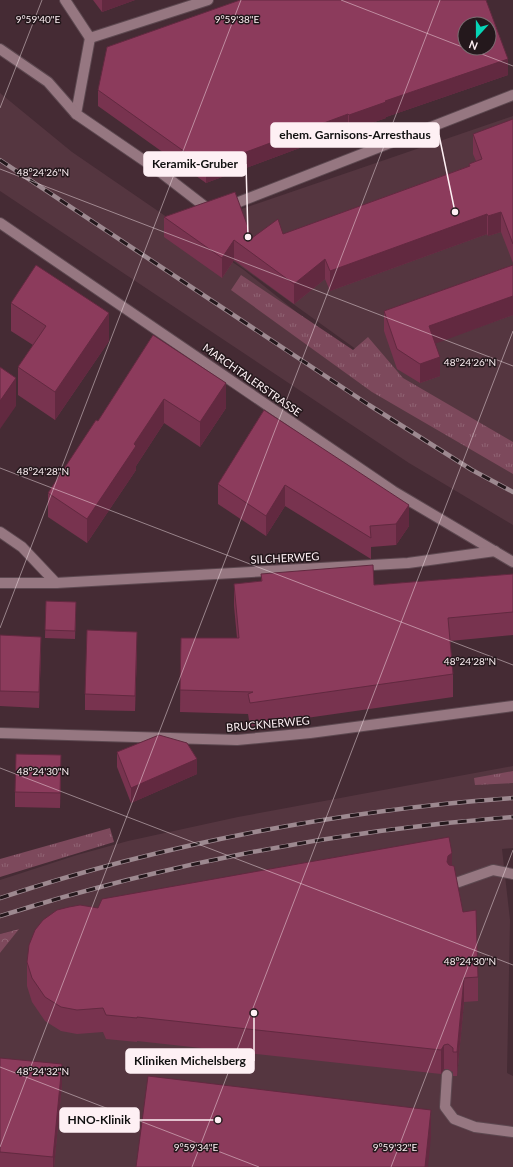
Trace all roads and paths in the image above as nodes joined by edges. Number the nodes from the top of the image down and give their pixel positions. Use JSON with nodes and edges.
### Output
{"nodes":[{"id":1,"x":65,"y":0,"type":"edge"},
{"id":2,"x":208,"y":0,"type":"edge"},
{"id":3,"x":90,"y":38,"type":"junction"},
{"id":4,"x":0,"y":49,"type":"edge"},
{"id":5,"x":513,"y":95,"type":"edge"},
{"id":6,"x":76,"y":114,"type":"junction"},
{"id":7,"x":0,"y":223,"type":"edge"},
{"id":8,"x":0,"y":532,"type":"edge"},
{"id":9,"x":495,"y":551,"type":"junction"},
{"id":10,"x":513,"y":562,"type":"edge"},
{"id":11,"x":0,"y":582,"type":"edge"},
{"id":12,"x":56,"y":583,"type":"junction"},
{"id":13,"x":513,"y":706,"type":"edge"},
{"id":14,"x":0,"y":733,"type":"edge"},
{"id":15,"x":513,"y":874,"type":"edge"},
{"id":16,"x":453,"y":884,"type":"edge"},
{"id":17,"x":447,"y":1075,"type":"dead end"},
{"id":18,"x":513,"y":1132,"type":"edge"}],
"edges":[{"from":1,"to":3,"type":"street"},
{"from":2,"to":3,"type":"street"},
{"from":3,"to":6,"type":"street"},
{"from":4,"to":6,"type":"street"},
{"from":5,"to":6,"type":"street"},
{"from":7,"to":9,"type":"street","name":"MARCHTALERSTRASSE"},
{"from":8,"to":12,"type":"street"},
{"from":9,"to":10,"type":"street"},
{"from":9,"to":12,"type":"street","name":"SILCHERWEG"},
{"from":11,"to":12,"type":"street","name":"SILCHERWEG"},
{"from":13,"to":14,"type":"street","name":"BRUCKNERWEG"},
{"from":15,"to":16,"type":"street"},
{"from":17,"to":18,"type":"street"}]}
